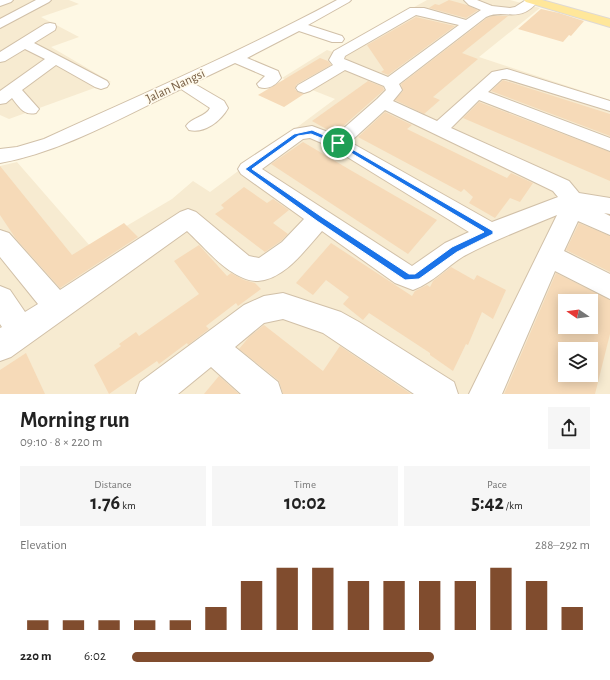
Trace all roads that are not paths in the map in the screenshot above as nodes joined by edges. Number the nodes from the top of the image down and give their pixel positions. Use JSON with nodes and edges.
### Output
{"nodes":[{"id":1,"x":7,"y":0,"type":"edge"},
{"id":2,"x":25,"y":0,"type":"edge"},
{"id":3,"x":45,"y":0,"type":"edge"},
{"id":4,"x":345,"y":0,"type":"edge"},
{"id":5,"x":470,"y":0,"type":"edge"},
{"id":6,"x":532,"y":0,"type":"edge"},
{"id":7,"x":0,"y":3,"type":"edge"},
{"id":8,"x":493,"y":9,"type":"junction"},
{"id":9,"x":0,"y":13,"type":"edge"},
{"id":10,"x":610,"y":23,"type":"edge"},
{"id":11,"x":0,"y":24,"type":"edge"},
{"id":12,"x":468,"y":24,"type":"junction"},
{"id":13,"x":297,"y":26,"type":"junction"},
{"id":14,"x":50,"y":27,"type":"dead end"},
{"id":15,"x":8,"y":37,"type":"dead end"},
{"id":16,"x":337,"y":39,"type":"dead end"},
{"id":17,"x":28,"y":41,"type":"junction"},
{"id":18,"x":0,"y":58,"type":"edge"},
{"id":19,"x":235,"y":58,"type":"junction"},
{"id":20,"x":55,"y":59,"type":"junction"},
{"id":21,"x":343,"y":65,"type":"junction"},
{"id":22,"x":182,"y":83,"type":"junction"},
{"id":23,"x":390,"y":83,"type":"junction"},
{"id":24,"x":101,"y":84,"type":"dead end"},
{"id":25,"x":265,"y":84,"type":"dead end"},
{"id":26,"x":304,"y":88,"type":"dead end"},
{"id":27,"x":478,"y":94,"type":"junction"},
{"id":28,"x":6,"y":95,"type":"edge"},
{"id":29,"x":383,"y":104,"type":"junction"},
{"id":30,"x":610,"y":106,"type":"edge"},
{"id":31,"x":30,"y":109,"type":"dead end"},
{"id":32,"x":195,"y":126,"type":"dead end"},
{"id":33,"x":438,"y":130,"type":"junction"},
{"id":34,"x":338,"y":143,"type":"junction"},
{"id":35,"x":610,"y":145,"type":"edge"},
{"id":36,"x":0,"y":156,"type":"edge"},
{"id":37,"x":572,"y":205,"type":"junction"},
{"id":38,"x":610,"y":206,"type":"edge"},
{"id":39,"x":319,"y":219,"type":"junction"},
{"id":40,"x":610,"y":226,"type":"edge"},
{"id":41,"x":490,"y":232,"type":"junction"},
{"id":42,"x":0,"y":240,"type":"edge"},
{"id":43,"x":549,"y":256,"type":"junction"},
{"id":44,"x":610,"y":287,"type":"edge"},
{"id":45,"x":0,"y":299,"type":"edge"},
{"id":46,"x":32,"y":325,"type":"edge"},
{"id":47,"x":212,"y":348,"type":"junction"},
{"id":48,"x":152,"y":394,"type":"edge"},
{"id":49,"x":266,"y":394,"type":"edge"},
{"id":50,"x":442,"y":394,"type":"edge"},
{"id":51,"x":485,"y":394,"type":"edge"}],
"edges":[{"from":1,"to":7,"type":"street"},
{"from":2,"to":9,"type":"street"},
{"from":3,"to":11,"type":"street"},
{"from":4,"to":13,"type":"street","name":"Jalan Nangsi"},
{"from":5,"to":8,"type":"street"},
{"from":6,"to":8,"type":"street"},
{"from":6,"to":10,"type":"main road"},
{"from":8,"to":12,"type":"street"},
{"from":12,"to":21,"type":"street"},
{"from":12,"to":23,"type":"street"},
{"from":13,"to":16,"type":"street"},
{"from":13,"to":19,"type":"street","name":"Jalan Nangsi"},
{"from":14,"to":17,"type":"street"},
{"from":15,"to":17,"type":"street"},
{"from":17,"to":18,"type":"street"},
{"from":17,"to":20,"type":"street"},
{"from":19,"to":22,"type":"street","name":"Jalan Nangsi"},
{"from":19,"to":25,"type":"street"},
{"from":20,"to":24,"type":"street"},
{"from":20,"to":28,"type":"street"},
{"from":21,"to":23,"type":"street"},
{"from":21,"to":26,"type":"street"},
{"from":22,"to":32,"type":"street"},
{"from":22,"to":36,"type":"street","name":"Jalan Nangsi"},
{"from":23,"to":29,"type":"street"},
{"from":27,"to":30,"type":"street"},
{"from":27,"to":33,"type":"street"},
{"from":27,"to":35,"type":"street"},
{"from":28,"to":31,"type":"street"},
{"from":29,"to":33,"type":"street"},
{"from":29,"to":34,"type":"street"},
{"from":33,"to":37,"type":"street"},
{"from":34,"to":39,"type":"street"},
{"from":34,"to":41,"type":"street"},
{"from":37,"to":38,"type":"street"},
{"from":37,"to":40,"type":"street"},
{"from":37,"to":41,"type":"street"},
{"from":37,"to":43,"type":"street"},
{"from":39,"to":41,"type":"street"},
{"from":39,"to":46,"type":"street"},
{"from":42,"to":46,"type":"street"},
{"from":43,"to":44,"type":"street"},
{"from":43,"to":51,"type":"street"},
{"from":45,"to":46,"type":"street"},
{"from":47,"to":48,"type":"street"},
{"from":47,"to":49,"type":"street"},
{"from":47,"to":50,"type":"street"}]}
